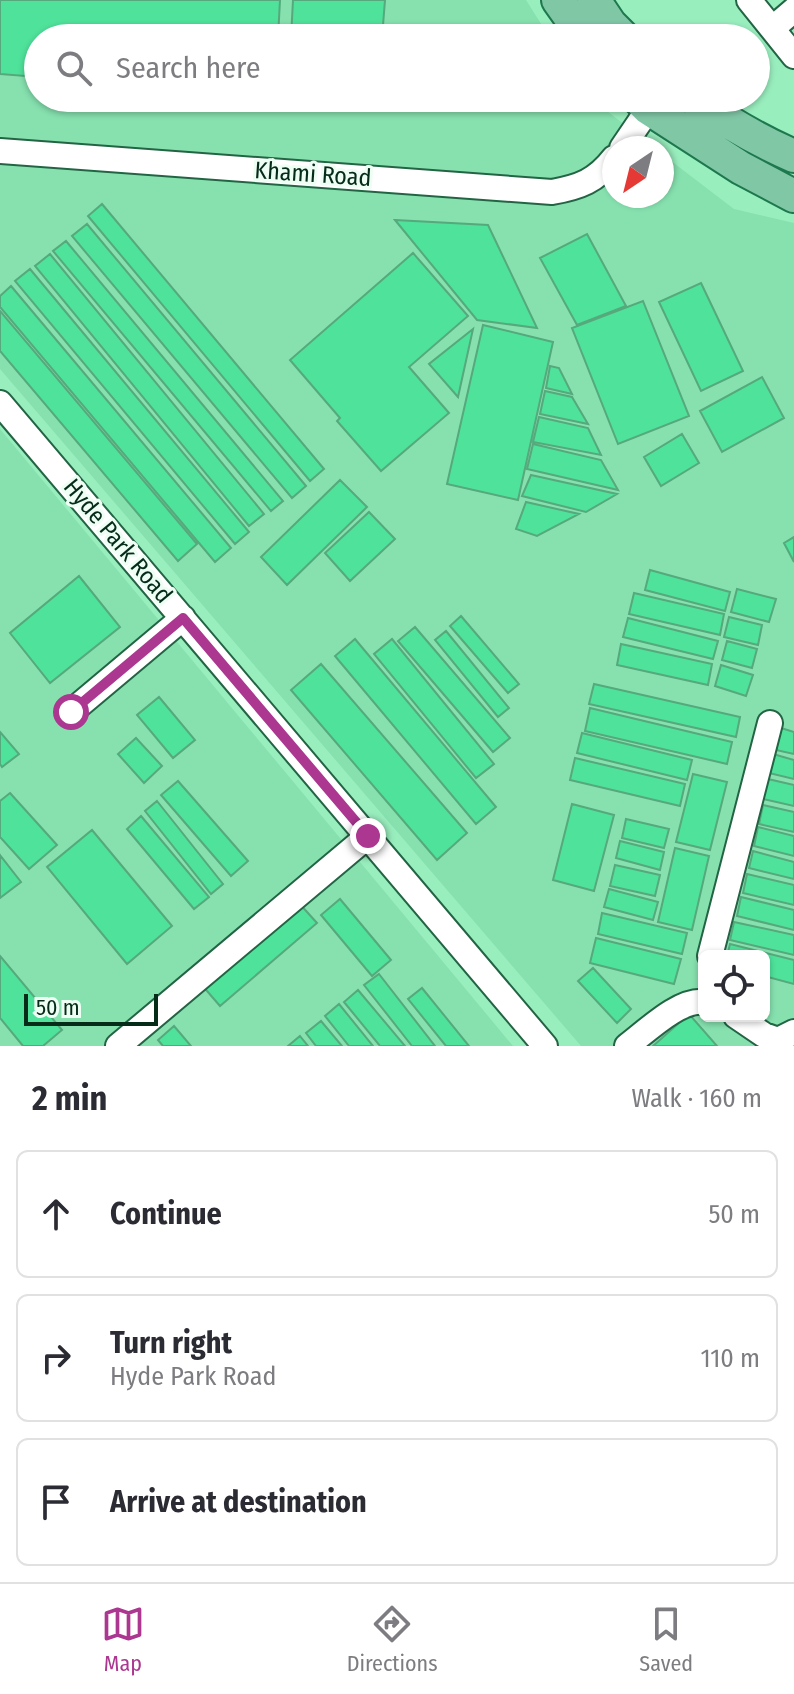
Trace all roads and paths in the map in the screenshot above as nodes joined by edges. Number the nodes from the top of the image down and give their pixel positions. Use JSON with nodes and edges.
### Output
{"nodes":[{"id":1,"x":558,"y":0,"type":"edge"},
{"id":2,"x":594,"y":0,"type":"edge"},
{"id":3,"x":749,"y":0,"type":"edge"},
{"id":4,"x":794,"y":10,"type":"edge"},
{"id":5,"x":575,"y":24,"type":"edge"},
{"id":6,"x":610,"y":24,"type":"edge"},
{"id":7,"x":770,"y":24,"type":"edge"},
{"id":8,"x":770,"y":24,"type":"edge"},
{"id":9,"x":773,"y":28,"type":"junction"},
{"id":10,"x":794,"y":56,"type":"edge"},
{"id":11,"x":641,"y":112,"type":"edge"},
{"id":12,"x":662,"y":112,"type":"edge"},
{"id":13,"x":712,"y":112,"type":"edge"},
{"id":14,"x":628,"y":136,"type":"edge"},
{"id":15,"x":0,"y":151,"type":"edge"},
{"id":16,"x":794,"y":156,"type":"edge"},
{"id":17,"x":602,"y":170,"type":"edge"},
{"id":18,"x":794,"y":196,"type":"edge"},
{"id":19,"x":0,"y":403,"type":"edge"},
{"id":20,"x":183,"y":618,"type":"junction"},
{"id":21,"x":71,"y":712,"type":"dead end"},
{"id":22,"x":770,"y":723,"type":"dead end"},
{"id":23,"x":368,"y":836,"type":"junction"},
{"id":24,"x":712,"y":950,"type":"edge"},
{"id":25,"x":698,"y":996,"type":"edge"},
{"id":26,"x":745,"y":1022,"type":"edge"},
{"id":27,"x":794,"y":1032,"type":"edge"},
{"id":28,"x":118,"y":1046,"type":"edge"},
{"id":29,"x":545,"y":1046,"type":"edge"},
{"id":30,"x":627,"y":1046,"type":"edge"}],
"edges":[{"from":1,"to":5,"type":"main road"},
{"from":2,"to":6,"type":"main road"},
{"from":3,"to":7,"type":"street"},
{"from":4,"to":9,"type":"street"},
{"from":8,"to":9,"type":"street"},
{"from":9,"to":10,"type":"street"},
{"from":11,"to":14,"type":"street"},
{"from":12,"to":18,"type":"main road"},
{"from":13,"to":16,"type":"main road"},
{"from":15,"to":17,"type":"street","name":"Khami Road"},
{"from":19,"to":20,"type":"street","name":"Hyde Park Road"},
{"from":20,"to":21,"type":"street"},
{"from":20,"to":23,"type":"street","name":"Hyde Park Road"},
{"from":22,"to":24,"type":"street"},
{"from":23,"to":28,"type":"street"},
{"from":23,"to":29,"type":"street","name":"Hyde Park Road"},
{"from":25,"to":30,"type":"street"},
{"from":26,"to":27,"type":"street"}]}
